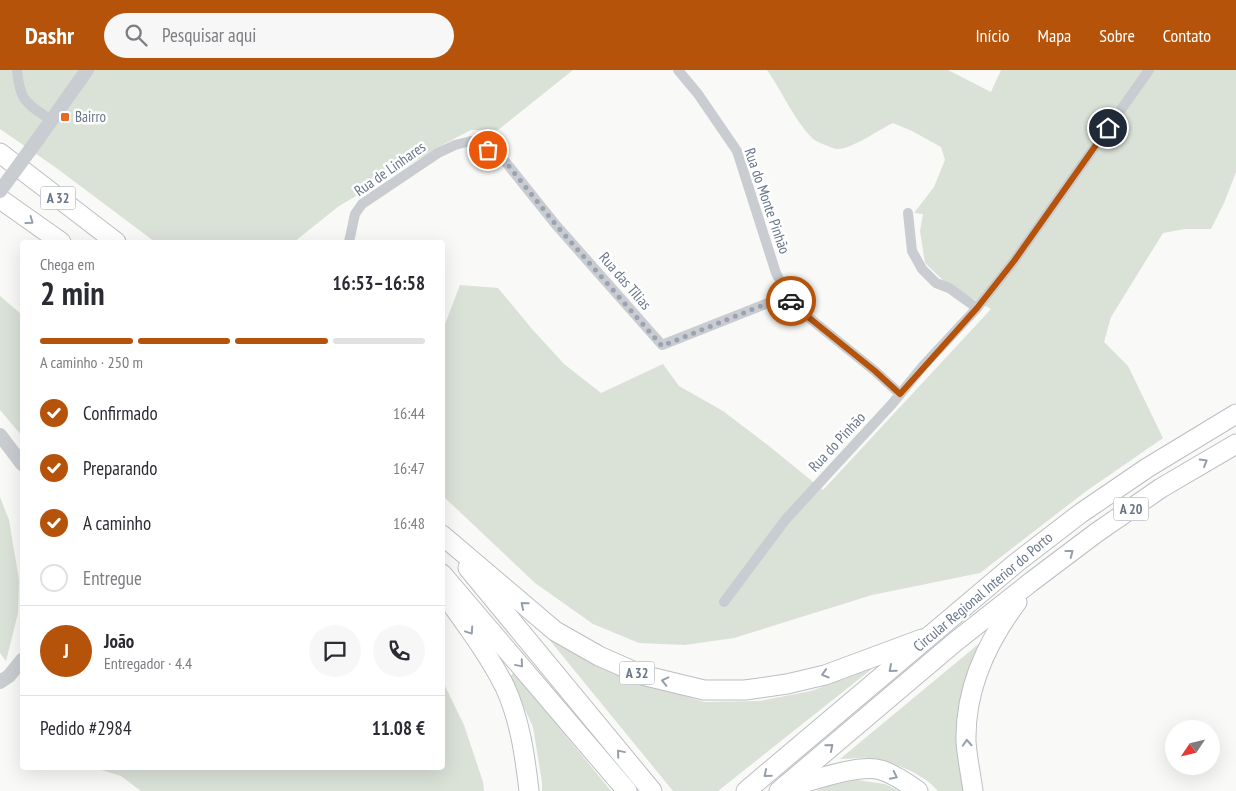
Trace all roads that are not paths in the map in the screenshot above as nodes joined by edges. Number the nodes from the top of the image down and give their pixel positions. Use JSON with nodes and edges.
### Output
{"nodes":[{"id":1,"x":17,"y":70,"type":"edge"},
{"id":2,"x":87,"y":70,"type":"edge"},
{"id":3,"x":678,"y":70,"type":"edge"},
{"id":4,"x":1149,"y":70,"type":"edge"},
{"id":5,"x":51,"y":120,"type":"junction"},
{"id":6,"x":471,"y":140,"type":"joint"},
{"id":7,"x":0,"y":153,"type":"edge"},
{"id":8,"x":0,"y":191,"type":"edge"},
{"id":9,"x":0,"y":199,"type":"edge"},
{"id":10,"x":908,"y":213,"type":"dead end"},
{"id":11,"x":58,"y":240,"type":"edge"},
{"id":12,"x":113,"y":240,"type":"edge"},
{"id":13,"x":349,"y":240,"type":"edge"},
{"id":14,"x":788,"y":295,"type":"junction"},
{"id":15,"x":977,"y":308,"type":"junction"},
{"id":16,"x":900,"y":394,"type":"junction"},
{"id":17,"x":1236,"y":414,"type":"edge"},
{"id":18,"x":0,"y":435,"type":"edge"},
{"id":19,"x":1236,"y":444,"type":"edge"},
{"id":20,"x":20,"y":461,"type":"edge"},
{"id":21,"x":445,"y":539,"type":"edge"},
{"id":22,"x":445,"y":541,"type":"edge"},
{"id":23,"x":445,"y":578,"type":"edge"},
{"id":24,"x":1031,"y":582,"type":"junction"},
{"id":25,"x":445,"y":595,"type":"edge"},
{"id":26,"x":724,"y":602,"type":"dead end"},
{"id":27,"x":928,"y":637,"type":"junction"},
{"id":28,"x":20,"y":662,"type":"edge"},
{"id":29,"x":0,"y":682,"type":"edge"},
{"id":30,"x":529,"y":791,"type":"edge"},
{"id":31,"x":627,"y":791,"type":"edge"},
{"id":32,"x":652,"y":791,"type":"edge"},
{"id":33,"x":746,"y":791,"type":"edge"},
{"id":34,"x":779,"y":791,"type":"edge"},
{"id":35,"x":918,"y":791,"type":"edge"},
{"id":36,"x":973,"y":791,"type":"edge"}],
"edges":[{"from":1,"to":5,"type":"street"},
{"from":2,"to":5,"type":"street"},
{"from":3,"to":14,"type":"street","name":"Rua do Monte Pinhão"},
{"from":4,"to":15,"type":"street","name":"Rua do Pinhão"},
{"from":5,"to":8,"type":"street","bridge":true},
{"from":6,"to":13,"type":"street","name":"Rua de Linhares"},
{"from":6,"to":14,"type":"street","name":"Rua das Tílias"},
{"from":7,"to":12,"type":"highway","number":"A 32"},
{"from":9,"to":11,"type":"highway","number":"A 32","one_way":true},
{"from":10,"to":15,"type":"street"},
{"from":14,"to":16,"type":"street","name":"Rua do Monte Pinhão"},
{"from":15,"to":16,"type":"street","name":"Rua do Pinhão"},
{"from":16,"to":26,"type":"street","name":"Rua do Pinhão"},
{"from":17,"to":27,"type":"highway","name":"Circular Regional Interior do Porto","number":"A 20"},
{"from":18,"to":20,"type":"street"},
{"from":24,"to":19,"type":"highway","name":"Circular Regional Interior do Porto","number":"A 20","one_way":true},
{"from":27,"to":21,"type":"highway","number":"A 32","one_way":true},
{"from":32,"to":22,"type":"highway","number":"A 32","one_way":true},
{"from":23,"to":31,"type":"highway","one_way":true},
{"from":34,"to":24,"type":"highway","name":"Circular Regional Interior do Porto","number":"A 20","one_way":true},
{"from":36,"to":24,"type":"highway","one_way":true},
{"from":25,"to":30,"type":"highway","one_way":true},
{"from":27,"to":33,"type":"highway","name":"Circular Regional Interior do Porto","number":"A 20","one_way":true},
{"from":28,"to":29,"type":"street"},
{"from":34,"to":35,"type":"highway","one_way":true}]}
